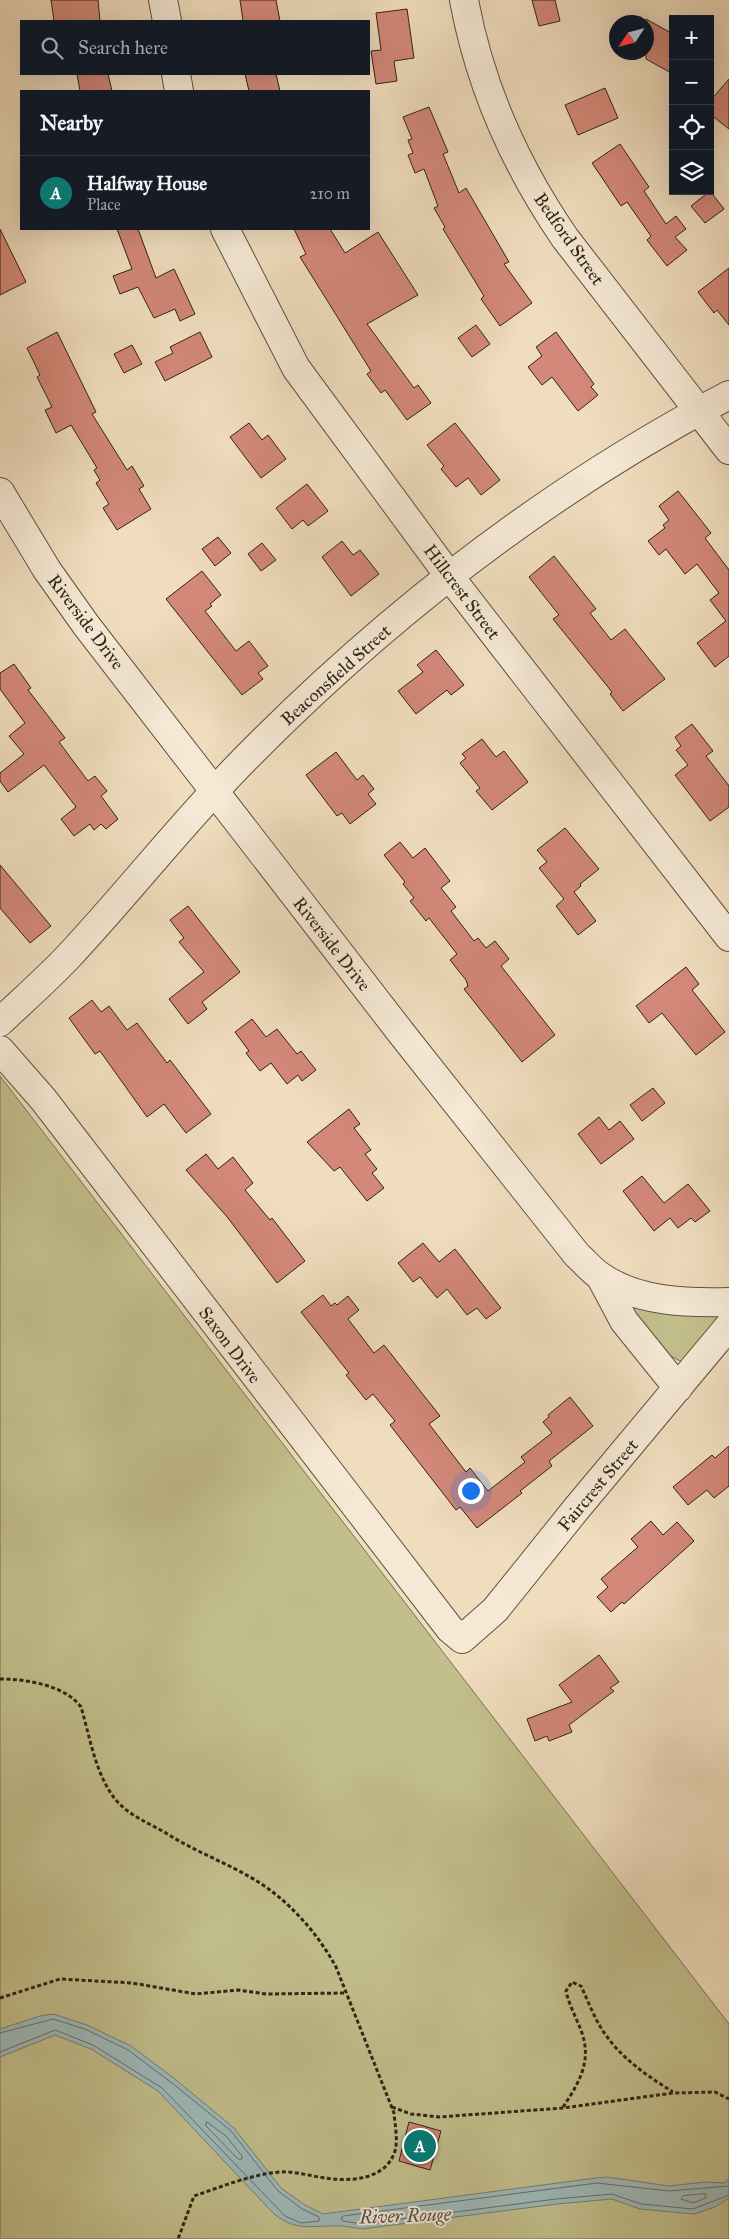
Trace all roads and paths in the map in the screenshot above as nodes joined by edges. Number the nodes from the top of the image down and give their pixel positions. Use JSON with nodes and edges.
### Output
{"nodes":[{"id":1,"x":163,"y":0,"type":"edge"},
{"id":2,"x":464,"y":0,"type":"edge"},
{"id":3,"x":167,"y":20,"type":"edge"},
{"id":4,"x":176,"y":75,"type":"edge"},
{"id":5,"x":179,"y":90,"type":"edge"},
{"id":6,"x":226,"y":230,"type":"edge"},
{"id":7,"x":729,"y":395,"type":"edge"},
{"id":8,"x":699,"y":412,"type":"junction"},
{"id":9,"x":729,"y":450,"type":"edge"},
{"id":10,"x":0,"y":492,"type":"edge"},
{"id":11,"x":450,"y":577,"type":"junction"},
{"id":12,"x":214,"y":790,"type":"junction"},
{"id":13,"x":729,"y":937,"type":"edge"},
{"id":14,"x":0,"y":1022,"type":"edge"},
{"id":15,"x":0,"y":1050,"type":"edge"},
{"id":16,"x":600,"y":1276,"type":"junction"},
{"id":17,"x":729,"y":1302,"type":"edge"},
{"id":18,"x":729,"y":1326,"type":"edge"},
{"id":19,"x":678,"y":1388,"type":"junction"},
{"id":20,"x":462,"y":1639,"type":"joint"},
{"id":21,"x":0,"y":1678,"type":"edge"},
{"id":22,"x":346,"y":1993,"type":"junction"},
{"id":23,"x":0,"y":1998,"type":"edge"},
{"id":24,"x":673,"y":2093,"type":"junction"},
{"id":25,"x":729,"y":2100,"type":"edge"},
{"id":26,"x":391,"y":2106,"type":"junction"},
{"id":27,"x":562,"y":2108,"type":"junction"},
{"id":28,"x":178,"y":2239,"type":"edge"}],
"edges":[{"from":1,"to":3,"type":"street"},
{"from":2,"to":8,"type":"street","name":"Bedford Street"},
{"from":4,"to":5,"type":"street"},
{"from":6,"to":11,"type":"street","name":"Hillcrest Street"},
{"from":7,"to":8,"type":"street","name":"Beaconsfield Street"},
{"from":8,"to":9,"type":"street","name":"Bedford Street"},
{"from":8,"to":11,"type":"street","name":"Beaconsfield Street"},
{"from":10,"to":12,"type":"street","name":"Riverside Drive"},
{"from":11,"to":12,"type":"street","name":"Beaconsfield Street"},
{"from":11,"to":13,"type":"street","name":"Hillcrest Street"},
{"from":12,"to":14,"type":"street","name":"Beaconsfield Street"},
{"from":12,"to":16,"type":"street","name":"Riverside Drive"},
{"from":15,"to":20,"type":"street","name":"Saxon Drive"},
{"from":16,"to":17,"type":"street","name":"Riverside Drive"},
{"from":16,"to":19,"type":"street"},
{"from":18,"to":19,"type":"street","name":"Faircrest Street"},
{"from":19,"to":20,"type":"street","name":"Faircrest Street"},
{"from":21,"to":22,"type":"path"},
{"from":22,"to":23,"type":"path"},
{"from":22,"to":26,"type":"path"},
{"from":24,"to":25,"type":"path"},
{"from":24,"to":27,"type":"path"},
{"from":24,"to":27,"type":"path"},
{"from":26,"to":27,"type":"path"},
{"from":26,"to":28,"type":"path"}]}
